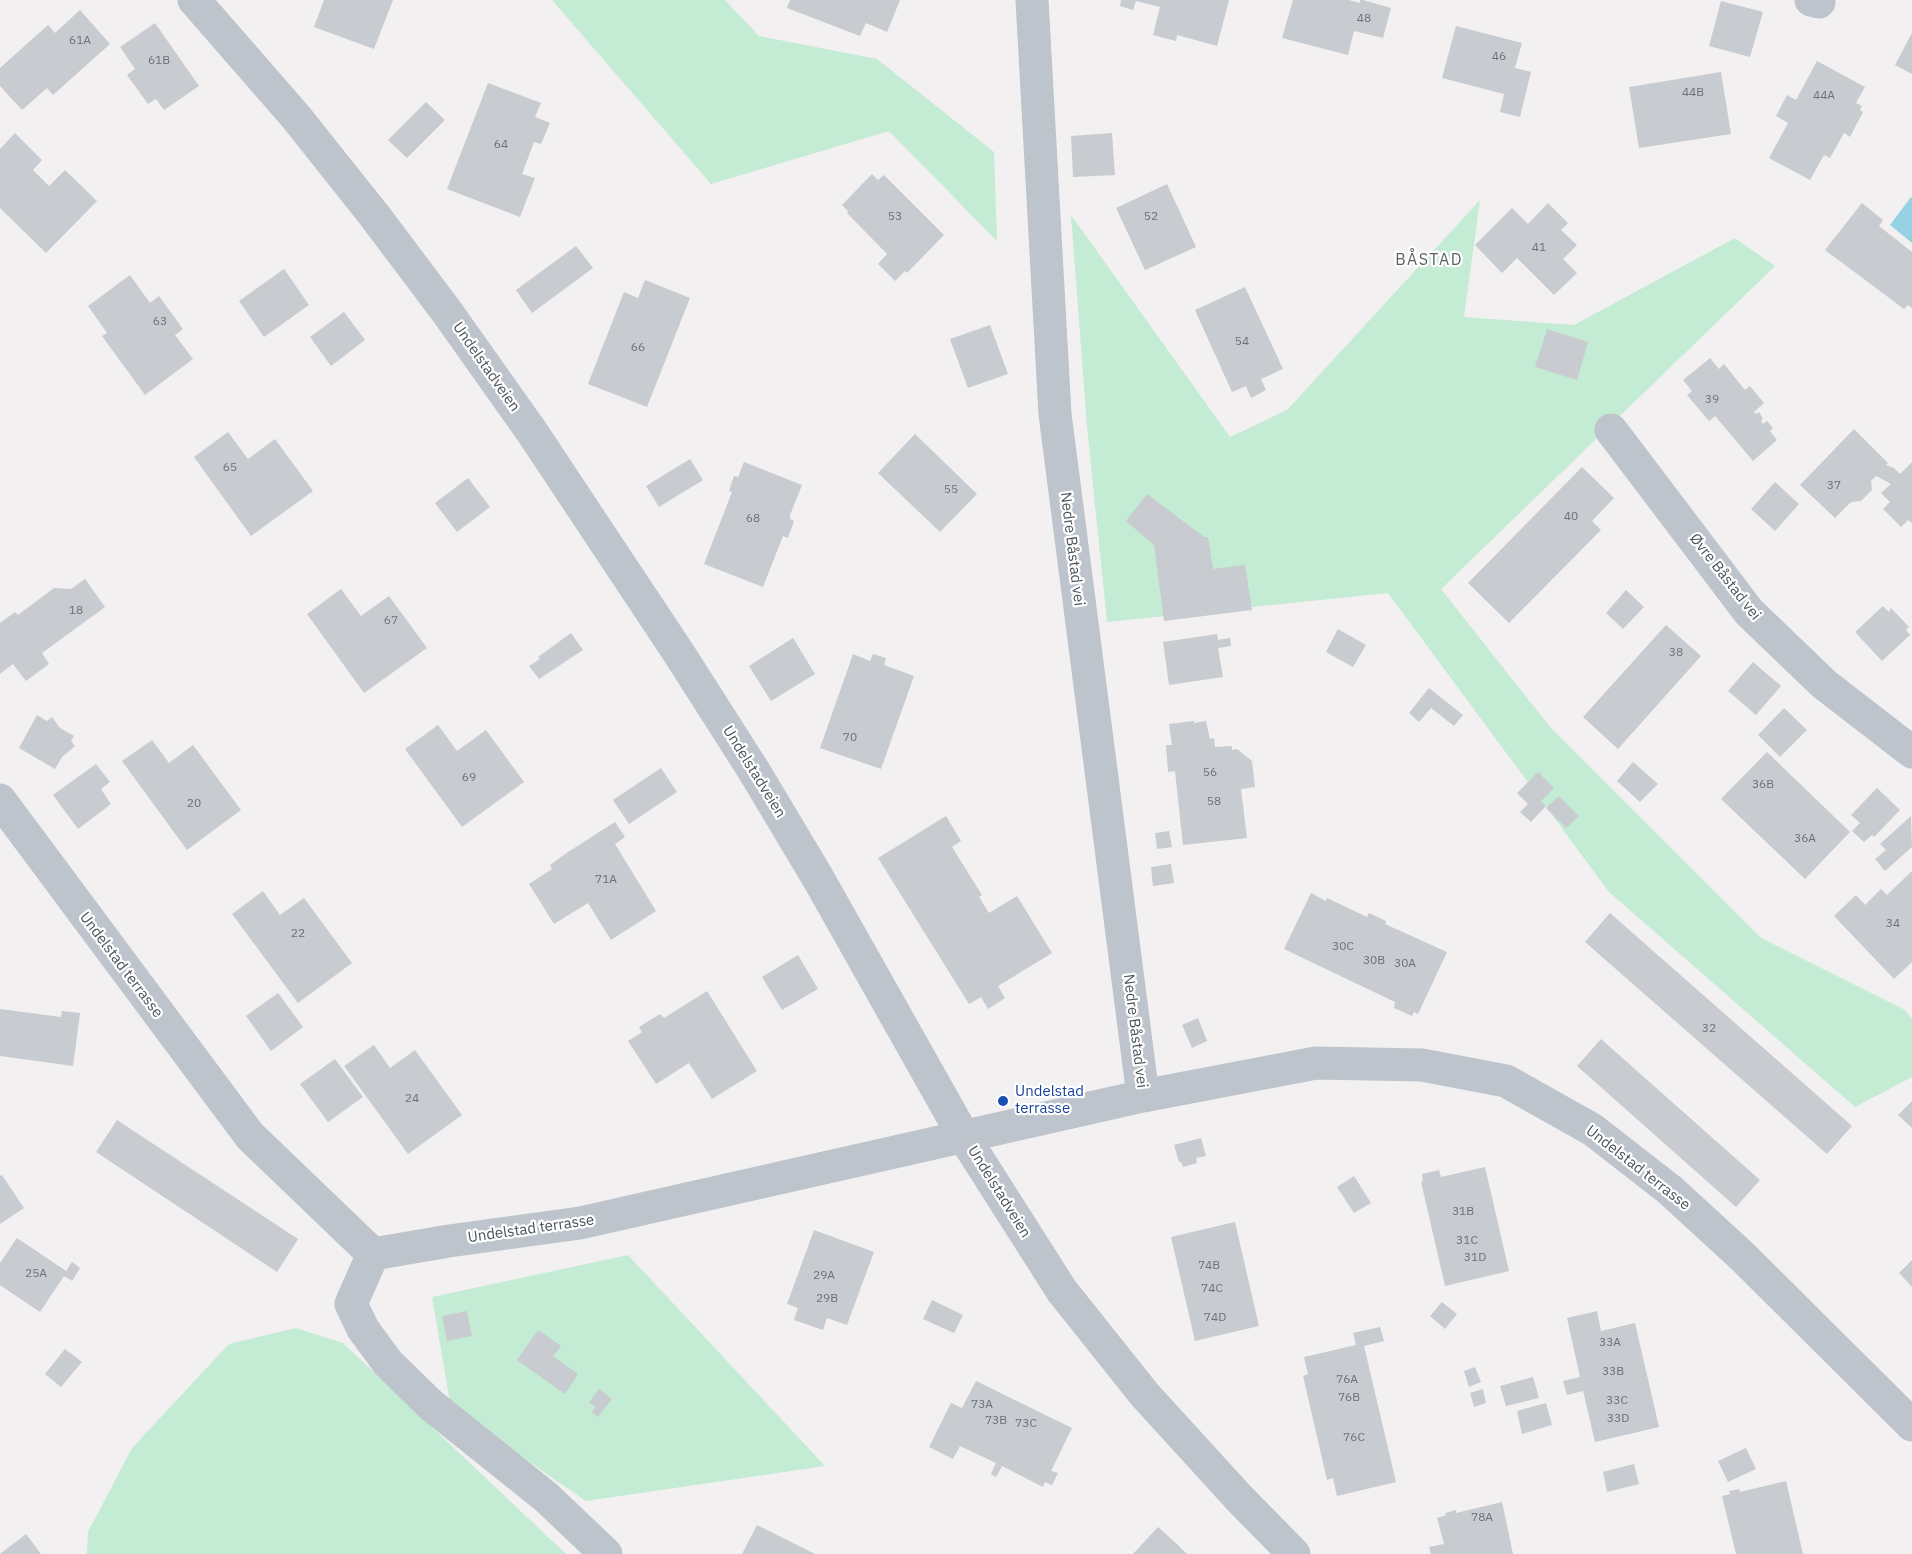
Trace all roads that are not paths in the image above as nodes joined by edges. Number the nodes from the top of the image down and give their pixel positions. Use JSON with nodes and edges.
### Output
{"nodes":[{"id":1,"x":194,"y":0,"type":"edge"},
{"id":2,"x":1032,"y":0,"type":"edge"},
{"id":3,"x":1611,"y":430,"type":"dead end"},
{"id":4,"x":1912,"y":752,"type":"edge"},
{"id":5,"x":0,"y":800,"type":"edge"},
{"id":6,"x":1143,"y":1096,"type":"junction"},
{"id":7,"x":964,"y":1137,"type":"junction"},
{"id":8,"x":373,"y":1254,"type":"junction"},
{"id":9,"x":1912,"y":1425,"type":"edge"},
{"id":10,"x":606,"y":1554,"type":"edge"},
{"id":11,"x":1294,"y":1554,"type":"edge"}],
"edges":[{"from":1,"to":7,"type":"street","name":"Undelstadveien"},
{"from":2,"to":6,"type":"street","name":"Nedre Båstad vei"},
{"from":3,"to":4,"type":"street","name":"Øvre Båstad vei"},
{"from":5,"to":8,"type":"street","name":"Undelstad terrasse"},
{"from":6,"to":7,"type":"street","name":"Undelstad terrasse"},
{"from":6,"to":9,"type":"street","name":"Undelstad terrasse"},
{"from":7,"to":8,"type":"street","name":"Undelstad terrasse"},
{"from":7,"to":11,"type":"street","name":"Undelstadveien"},
{"from":8,"to":10,"type":"street"}]}
